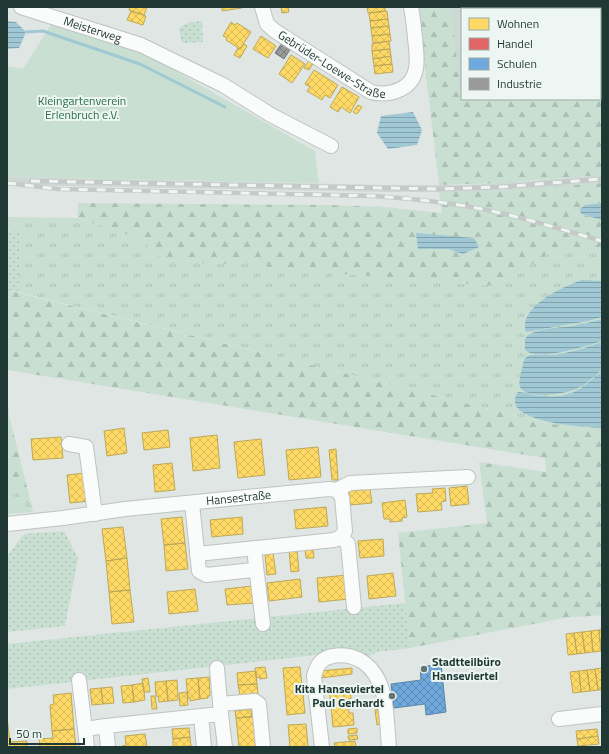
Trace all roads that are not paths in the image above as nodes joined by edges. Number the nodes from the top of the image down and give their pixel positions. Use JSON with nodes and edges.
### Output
{"nodes":[{"id":1,"x":21,"y":7,"type":"edge"},
{"id":2,"x":262,"y":7,"type":"edge"},
{"id":3,"x":411,"y":7,"type":"edge"},
{"id":4,"x":331,"y":146,"type":"dead end"},
{"id":5,"x":69,"y":444,"type":"dead end"},
{"id":6,"x":468,"y":477,"type":"dead end"},
{"id":7,"x":337,"y":490,"type":"junction"},
{"id":8,"x":192,"y":502,"type":"junction"},
{"id":9,"x":95,"y":514,"type":"junction"},
{"id":10,"x":7,"y":524,"type":"edge"},
{"id":11,"x":341,"y":537,"type":"junction"},
{"id":12,"x":254,"y":548,"type":"junction"},
{"id":13,"x":197,"y":554,"type":"junction"},
{"id":14,"x":256,"y":566,"type":"junction"},
{"id":15,"x":354,"y":607,"type":"dead end"},
{"id":16,"x":263,"y":624,"type":"dead end"},
{"id":17,"x":216,"y":668,"type":"dead end"},
{"id":18,"x":80,"y":680,"type":"dead end"},
{"id":19,"x":221,"y":709,"type":"junction"},
{"id":20,"x":602,"y":714,"type":"edge"},
{"id":21,"x":201,"y":716,"type":"junction"},
{"id":22,"x":559,"y":719,"type":"dead end"},
{"id":23,"x":106,"y":726,"type":"junction"},
{"id":24,"x":85,"y":729,"type":"junction"},
{"id":25,"x":87,"y":747,"type":"edge"},
{"id":26,"x":108,"y":747,"type":"edge"},
{"id":27,"x":204,"y":747,"type":"edge"},
{"id":28,"x":225,"y":747,"type":"edge"},
{"id":29,"x":263,"y":747,"type":"edge"},
{"id":30,"x":322,"y":747,"type":"edge"},
{"id":31,"x":388,"y":747,"type":"edge"}],
"edges":[{"from":1,"to":4,"type":"street","name":"Meisterweg"},
{"from":2,"to":3,"type":"street","name":"Gebrüder-Loewe-Straße"},
{"from":5,"to":9,"type":"street"},
{"from":6,"to":7,"type":"street","name":"Hansestraße"},
{"from":7,"to":8,"type":"street","name":"Hansestraße"},
{"from":7,"to":11,"type":"street"},
{"from":8,"to":9,"type":"street","name":"Hansestraße"},
{"from":8,"to":13,"type":"street"},
{"from":9,"to":10,"type":"street","name":"Hansestraße"},
{"from":11,"to":12,"type":"street"},
{"from":11,"to":15,"type":"street"},
{"from":12,"to":13,"type":"street"},
{"from":12,"to":14,"type":"street"},
{"from":13,"to":14,"type":"street"},
{"from":14,"to":16,"type":"street"},
{"from":17,"to":19,"type":"street"},
{"from":18,"to":24,"type":"street"},
{"from":19,"to":21,"type":"street"},
{"from":19,"to":28,"type":"street"},
{"from":19,"to":29,"type":"street"},
{"from":20,"to":22,"type":"street"},
{"from":21,"to":23,"type":"street"},
{"from":21,"to":27,"type":"street"},
{"from":23,"to":24,"type":"street"},
{"from":23,"to":26,"type":"street"},
{"from":24,"to":25,"type":"street"},
{"from":30,"to":31,"type":"street"}]}
